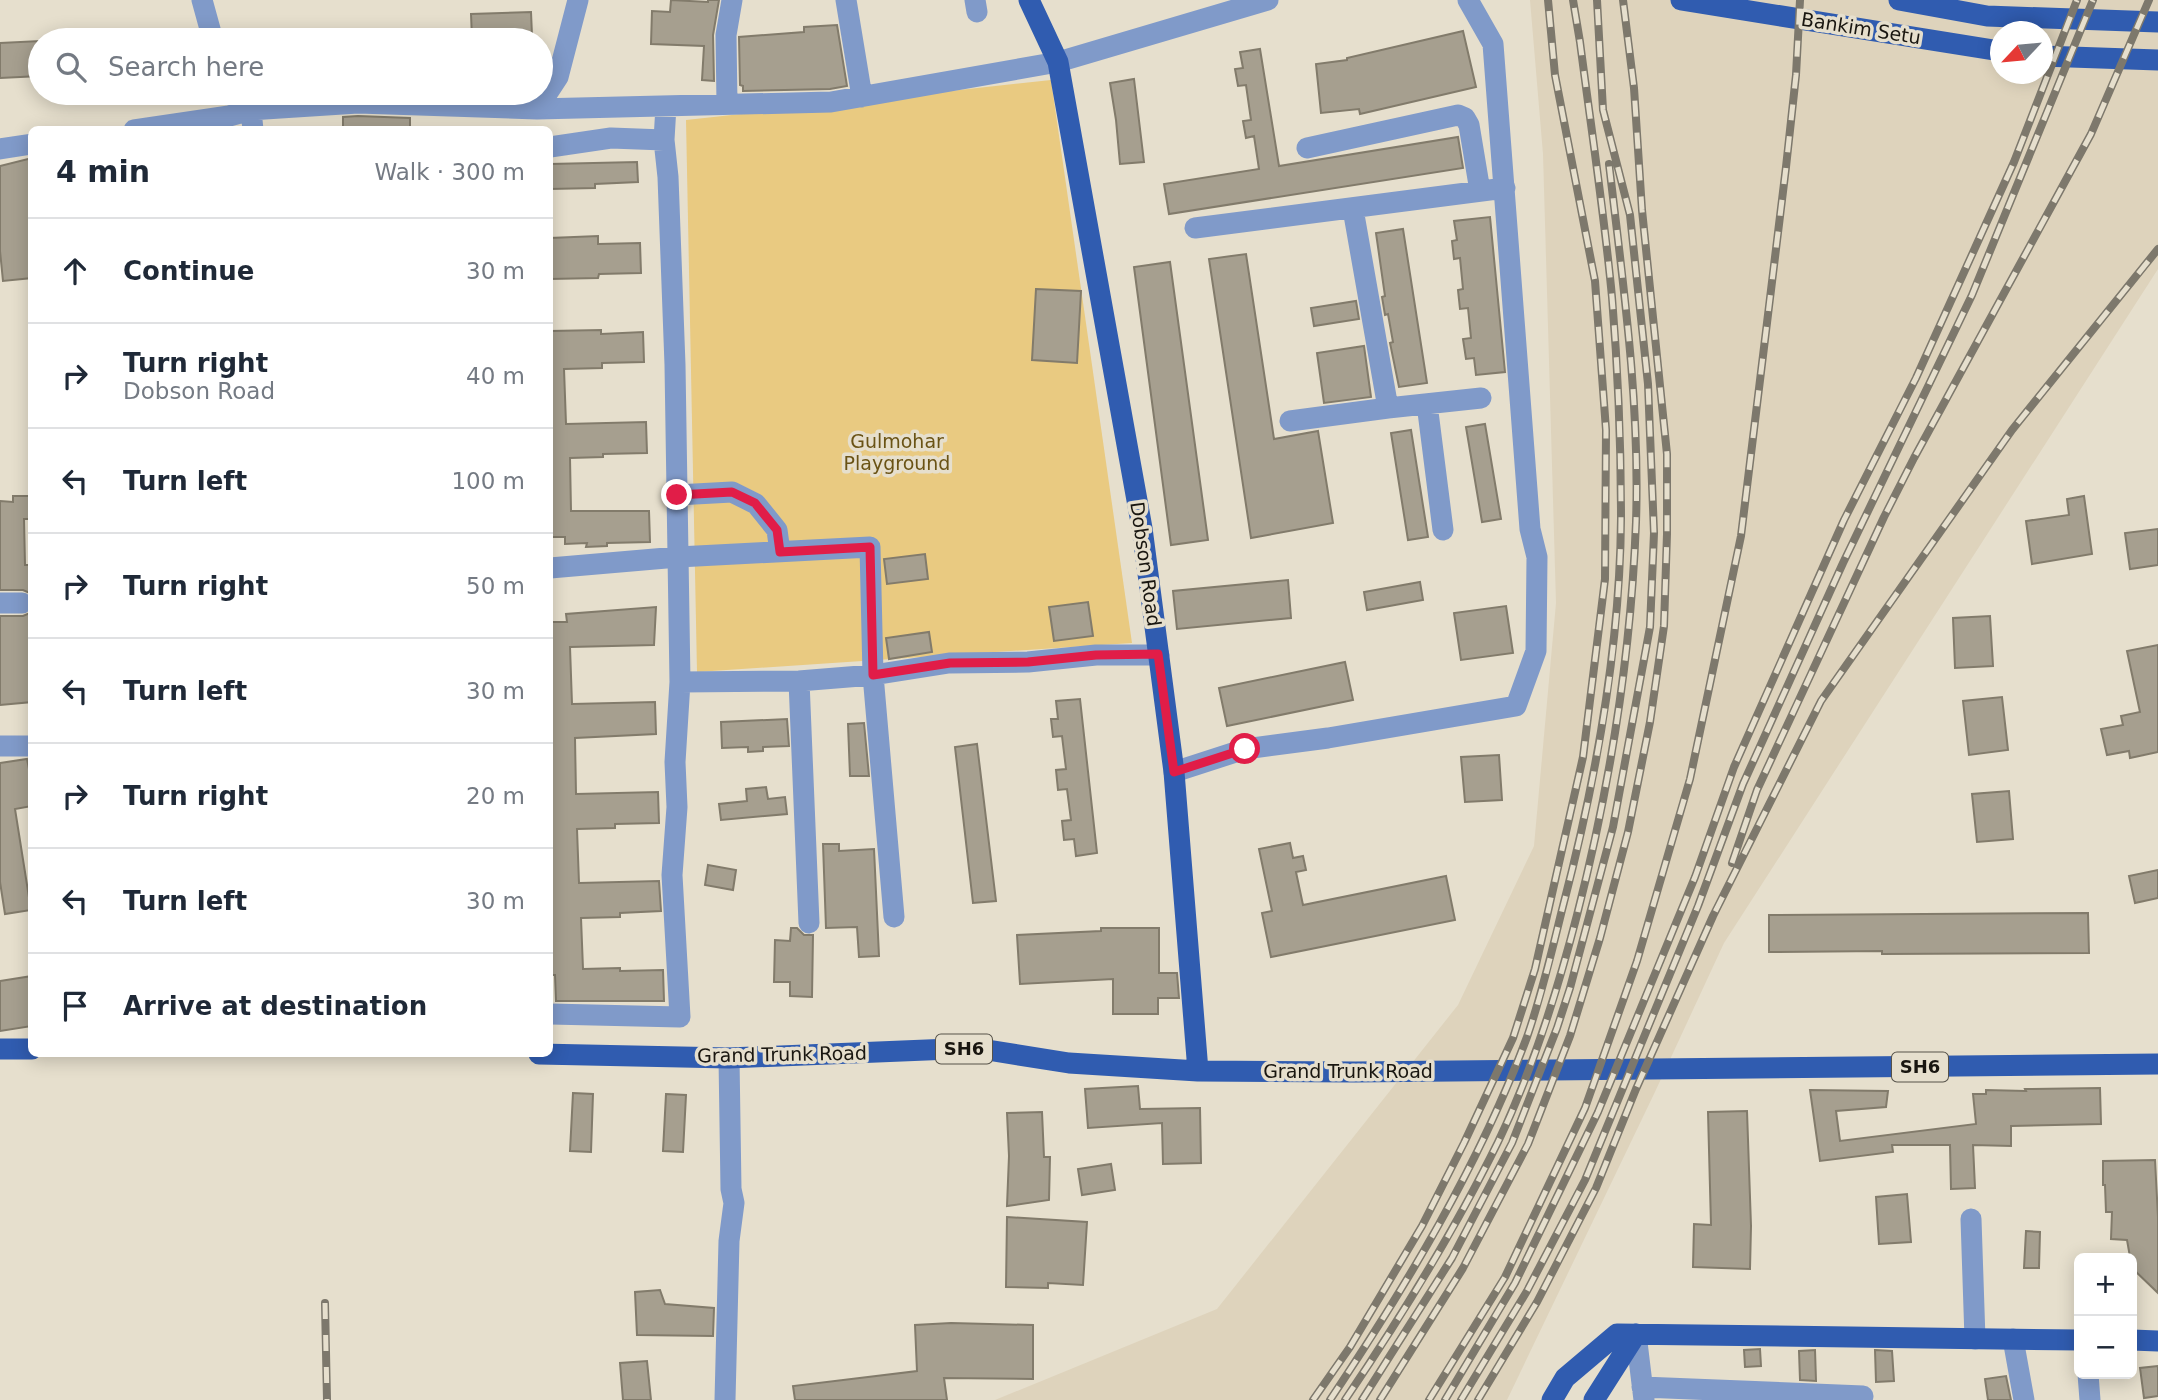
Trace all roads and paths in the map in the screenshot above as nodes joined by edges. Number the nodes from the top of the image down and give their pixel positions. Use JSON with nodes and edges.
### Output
{"nodes":[{"id":1,"x":202,"y":0,"type":"edge"},
{"id":2,"x":578,"y":0,"type":"edge"},
{"id":3,"x":732,"y":0,"type":"edge"},
{"id":4,"x":846,"y":0,"type":"edge"},
{"id":5,"x":1029,"y":0,"type":"edge"},
{"id":6,"x":1268,"y":0,"type":"edge"},
{"id":7,"x":1468,"y":0,"type":"edge"},
{"id":8,"x":1681,"y":0,"type":"edge"},
{"id":9,"x":1899,"y":0,"type":"edge"},
{"id":10,"x":2158,"y":22,"type":"edge"},
{"id":11,"x":210,"y":28,"type":"edge"},
{"id":12,"x":1990,"y":49,"type":"edge"},
{"id":13,"x":2053,"y":56,"type":"edge"},
{"id":14,"x":2158,"y":60,"type":"edge"},
{"id":15,"x":1058,"y":62,"type":"junction"},
{"id":16,"x":553,"y":85,"type":"edge"},
{"id":17,"x":862,"y":96,"type":"junction"},
{"id":18,"x":727,"y":104,"type":"junction"},
{"id":19,"x":243,"y":105,"type":"edge"},
{"id":20,"x":346,"y":105,"type":"edge"},
{"id":21,"x":418,"y":105,"type":"edge"},
{"id":22,"x":540,"y":105,"type":"edge"},
{"id":23,"x":666,"y":106,"type":"junction"},
{"id":24,"x":537,"y":109,"type":"junction"},
{"id":25,"x":252,"y":120,"type":"edge"},
{"id":26,"x":161,"y":126,"type":"edge"},
{"id":27,"x":664,"y":140,"type":"junction"},
{"id":28,"x":28,"y":145,"type":"edge"},
{"id":29,"x":553,"y":147,"type":"edge"},
{"id":30,"x":1307,"y":148,"type":"dead end"},
{"id":31,"x":0,"y":149,"type":"edge"},
{"id":32,"x":1505,"y":188,"type":"junction"},
{"id":33,"x":1480,"y":191,"type":"junction"},
{"id":34,"x":1353,"y":209,"type":"junction"},
{"id":35,"x":1195,"y":228,"type":"dead end"},
{"id":36,"x":1481,"y":398,"type":"dead end"},
{"id":37,"x":1427,"y":404,"type":"junction"},
{"id":38,"x":1388,"y":408,"type":"junction"},
{"id":39,"x":1290,"y":421,"type":"dead end"},
{"id":40,"x":677,"y":495,"type":"junction"},
{"id":41,"x":1443,"y":530,"type":"dead end"},
{"id":42,"x":780,"y":552,"type":"junction"},
{"id":43,"x":678,"y":557,"type":"junction"},
{"id":44,"x":553,"y":568,"type":"edge"},
{"id":45,"x":0,"y":603,"type":"edge"},
{"id":46,"x":22,"y":603,"type":"dead end"},
{"id":47,"x":1158,"y":654,"type":"junction"},
{"id":48,"x":873,"y":675,"type":"junction"},
{"id":49,"x":799,"y":681,"type":"junction"},
{"id":50,"x":680,"y":682,"type":"junction"},
{"id":51,"x":0,"y":746,"type":"edge"},
{"id":52,"x":28,"y":746,"type":"edge"},
{"id":53,"x":1174,"y":772,"type":"junction"},
{"id":54,"x":894,"y":917,"type":"dead end"},
{"id":55,"x":809,"y":923,"type":"dead end"},
{"id":56,"x":553,"y":1014,"type":"edge"},
{"id":57,"x":0,"y":1049,"type":"edge"},
{"id":58,"x":28,"y":1049,"type":"edge"},
{"id":59,"x":553,"y":1054,"type":"edge"},
{"id":60,"x":729,"y":1058,"type":"junction"},
{"id":61,"x":2158,"y":1063,"type":"edge"},
{"id":62,"x":1198,"y":1071,"type":"junction"},
{"id":63,"x":1971,"y":1219,"type":"dead end"},
{"id":64,"x":1636,"y":1334,"type":"junction"},
{"id":65,"x":1975,"y":1339,"type":"junction"},
{"id":66,"x":2013,"y":1339,"type":"junction"},
{"id":67,"x":2074,"y":1340,"type":"edge"},
{"id":68,"x":2137,"y":1340,"type":"edge"},
{"id":69,"x":2158,"y":1341,"type":"edge"},
{"id":70,"x":2088,"y":1379,"type":"edge"},
{"id":71,"x":1643,"y":1394,"type":"edge"},
{"id":72,"x":1863,"y":1396,"type":"dead end"},
{"id":73,"x":725,"y":1400,"type":"edge"},
{"id":74,"x":1552,"y":1400,"type":"edge"},
{"id":75,"x":1594,"y":1400,"type":"edge"},
{"id":76,"x":2024,"y":1400,"type":"edge"},
{"id":77,"x":2090,"y":1400,"type":"edge"}],
"edges":[{"from":1,"to":11,"type":"street"},
{"from":2,"to":16,"type":"street"},
{"from":3,"to":18,"type":"street"},
{"from":4,"to":17,"type":"street"},
{"from":5,"to":15,"type":"main road","name":"Dobson Road"},
{"from":6,"to":15,"type":"street"},
{"from":7,"to":32,"type":"street"},
{"from":8,"to":12,"type":"main road","name":"Bankim Setu"},
{"from":9,"to":10,"type":"main road","name":"Bankim Setu"},
{"from":13,"to":14,"type":"main road"},
{"from":15,"to":17,"type":"street"},
{"from":15,"to":47,"type":"main road","name":"Dobson Road"},
{"from":17,"to":18,"type":"street"},
{"from":18,"to":23,"type":"street"},
{"from":19,"to":25,"type":"street"},
{"from":20,"to":25,"type":"street"},
{"from":21,"to":24,"type":"street"},
{"from":22,"to":24,"type":"street"},
{"from":23,"to":24,"type":"street"},
{"from":23,"to":27,"type":"street"},
{"from":25,"to":26,"type":"street"},
{"from":27,"to":29,"type":"street"},
{"from":27,"to":40,"type":"street"},
{"from":28,"to":31,"type":"street"},
{"from":30,"to":33,"type":"street"},
{"from":32,"to":33,"type":"street"},
{"from":32,"to":53,"type":"street"},
{"from":33,"to":34,"type":"street"},
{"from":34,"to":35,"type":"street"},
{"from":34,"to":38,"type":"street"},
{"from":36,"to":37,"type":"street"},
{"from":37,"to":38,"type":"street"},
{"from":37,"to":41,"type":"street"},
{"from":38,"to":39,"type":"street"},
{"from":40,"to":42,"type":"street"},
{"from":40,"to":43,"type":"street"},
{"from":42,"to":43,"type":"street"},
{"from":42,"to":48,"type":"street"},
{"from":43,"to":44,"type":"street"},
{"from":43,"to":50,"type":"street"},
{"from":45,"to":46,"type":"street"},
{"from":47,"to":48,"type":"street"},
{"from":47,"to":53,"type":"main road","name":"Dobson Road"},
{"from":48,"to":49,"type":"street"},
{"from":48,"to":54,"type":"street"},
{"from":49,"to":50,"type":"street"},
{"from":49,"to":55,"type":"street"},
{"from":50,"to":56,"type":"street"},
{"from":51,"to":52,"type":"street"},
{"from":53,"to":62,"type":"main road","name":"Dobson Road"},
{"from":57,"to":58,"type":"main road"},
{"from":59,"to":60,"type":"main road","name":"Grand Trunk Road","number":"SH6"},
{"from":60,"to":62,"type":"main road","name":"Grand Trunk Road","number":"SH6"},
{"from":60,"to":73,"type":"street"},
{"from":61,"to":62,"type":"main road","name":"Grand Trunk Road","number":"SH6"},
{"from":63,"to":65,"type":"street"},
{"from":64,"to":65,"type":"main road"},
{"from":64,"to":71,"type":"street"},
{"from":64,"to":74,"type":"main road"},
{"from":64,"to":75,"type":"main road"},
{"from":65,"to":66,"type":"main road"},
{"from":66,"to":67,"type":"main road"},
{"from":66,"to":76,"type":"street"},
{"from":68,"to":69,"type":"main road"},
{"from":70,"to":77,"type":"street"},
{"from":71,"to":72,"type":"street"}]}
